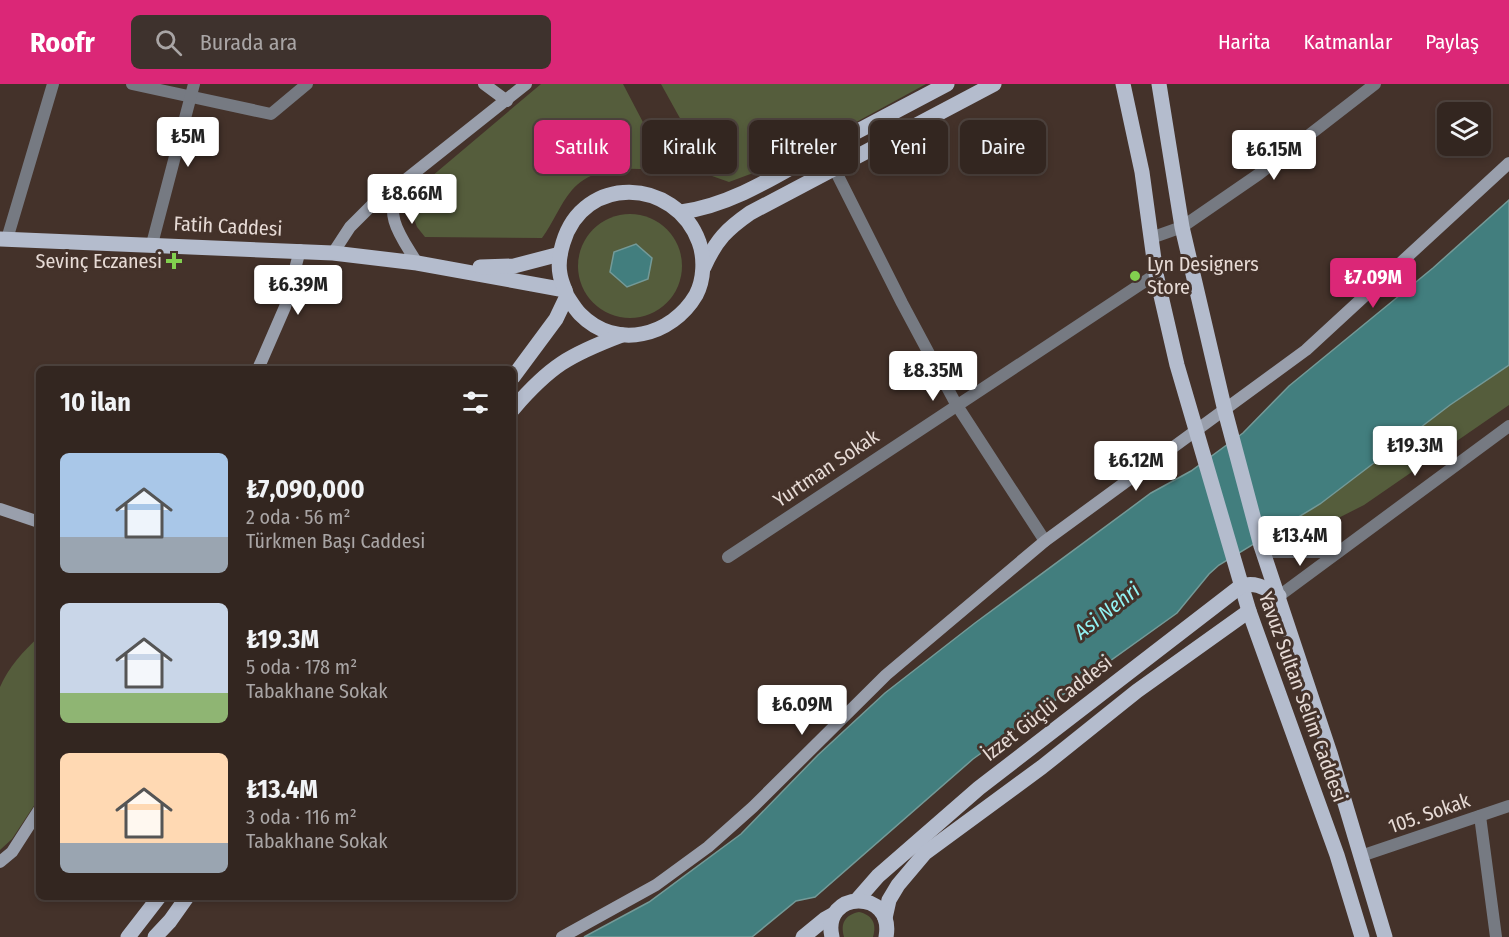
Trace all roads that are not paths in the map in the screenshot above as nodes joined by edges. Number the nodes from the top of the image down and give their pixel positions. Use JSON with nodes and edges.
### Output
{"nodes":[{"id":1,"x":53,"y":84,"type":"edge"},
{"id":2,"x":132,"y":84,"type":"edge"},
{"id":3,"x":194,"y":84,"type":"edge"},
{"id":4,"x":307,"y":84,"type":"edge"},
{"id":5,"x":484,"y":84,"type":"edge"},
{"id":6,"x":502,"y":84,"type":"edge"},
{"id":7,"x":526,"y":84,"type":"edge"},
{"id":8,"x":947,"y":84,"type":"edge"},
{"id":9,"x":994,"y":84,"type":"edge"},
{"id":10,"x":1123,"y":84,"type":"edge"},
{"id":11,"x":1159,"y":84,"type":"edge"},
{"id":12,"x":1375,"y":84,"type":"edge"},
{"id":13,"x":191,"y":98,"type":"junction"},
{"id":14,"x":507,"y":101,"type":"junction"},
{"id":15,"x":858,"y":158,"type":"edge"},
{"id":16,"x":1509,"y":163,"type":"edge"},
{"id":17,"x":827,"y":174,"type":"edge"},
{"id":18,"x":837,"y":174,"type":"edge"},
{"id":19,"x":399,"y":185,"type":"junction"},
{"id":20,"x":681,"y":212,"type":"junction"},
{"id":21,"x":1182,"y":227,"type":"junction"},
{"id":22,"x":1151,"y":238,"type":"junction"},
{"id":23,"x":4,"y":239,"type":"edge"},
{"id":24,"x":152,"y":244,"type":"junction"},
{"id":25,"x":300,"y":250,"type":"junction"},
{"id":26,"x":333,"y":253,"type":"junction"},
{"id":27,"x":560,"y":254,"type":"junction"},
{"id":28,"x":417,"y":263,"type":"junction"},
{"id":29,"x":453,"y":269,"type":"junction"},
{"id":30,"x":703,"y":269,"type":"junction"},
{"id":31,"x":1156,"y":274,"type":"junction"},
{"id":32,"x":566,"y":293,"type":"junction"},
{"id":33,"x":622,"y":335,"type":"junction"},
{"id":34,"x":259,"y":366,"type":"edge"},
{"id":35,"x":516,"y":373,"type":"edge"},
{"id":36,"x":956,"y":404,"type":"junction"},
{"id":37,"x":516,"y":406,"type":"edge"},
{"id":38,"x":1225,"y":411,"type":"junction"},
{"id":39,"x":1509,"y":426,"type":"edge"},
{"id":40,"x":1196,"y":432,"type":"junction"},
{"id":41,"x":0,"y":509,"type":"edge"},
{"id":42,"x":36,"y":521,"type":"edge"},
{"id":43,"x":1046,"y":541,"type":"junction"},
{"id":44,"x":1262,"y":549,"type":"junction"},
{"id":45,"x":1338,"y":552,"type":"junction"},
{"id":46,"x":728,"y":557,"type":"dead end"},
{"id":47,"x":1241,"y":586,"type":"junction"},
{"id":48,"x":1279,"y":596,"type":"junction"},
{"id":49,"x":1249,"y":611,"type":"junction"},
{"id":50,"x":1509,"y":806,"type":"edge"},
{"id":51,"x":36,"y":815,"type":"edge"},
{"id":52,"x":1480,"y":816,"type":"junction"},
{"id":53,"x":1361,"y":856,"type":"junction"},
{"id":54,"x":0,"y":862,"type":"edge"},
{"id":55,"x":157,"y":900,"type":"edge"},
{"id":56,"x":186,"y":900,"type":"edge"},
{"id":57,"x":857,"y":900,"type":"junction"},
{"id":58,"x":834,"y":914,"type":"junction"},
{"id":59,"x":885,"y":918,"type":"junction"},
{"id":60,"x":128,"y":937,"type":"edge"},
{"id":61,"x":156,"y":937,"type":"edge"},
{"id":62,"x":562,"y":937,"type":"edge"},
{"id":63,"x":803,"y":937,"type":"edge"},
{"id":64,"x":832,"y":937,"type":"edge"},
{"id":65,"x":886,"y":937,"type":"edge"},
{"id":66,"x":1362,"y":937,"type":"edge"},
{"id":67,"x":1384,"y":937,"type":"edge"},
{"id":68,"x":1496,"y":937,"type":"edge"}],
"edges":[{"from":1,"to":23,"type":"street"},
{"from":2,"to":13,"type":"street"},
{"from":3,"to":13,"type":"street"},
{"from":4,"to":13,"type":"street"},
{"from":5,"to":14,"type":"main road"},
{"from":6,"to":14,"type":"main road"},
{"from":7,"to":14,"type":"main road"},
{"from":8,"to":20,"type":"main road"},
{"from":9,"to":15,"type":"main road"},
{"from":10,"to":22,"type":"main road","name":"Yavuz Sultan Selim Caddesi"},
{"from":11,"to":21,"type":"main road","name":"Yavuz Sultan Selim Caddesi"},
{"from":12,"to":21,"type":"street"},
{"from":13,"to":24,"type":"street"},
{"from":14,"to":19,"type":"main road"},
{"from":16,"to":38,"type":"main road"},
{"from":17,"to":30,"type":"main road"},
{"from":18,"to":36,"type":"street"},
{"from":19,"to":26,"type":"main road"},
{"from":19,"to":28,"type":"main road"},
{"from":20,"to":27,"type":"main road"},
{"from":20,"to":30,"type":"main road"},
{"from":21,"to":22,"type":"street"},
{"from":21,"to":38,"type":"main road","name":"Yavuz Sultan Selim Caddesi"},
{"from":22,"to":31,"type":"main road","name":"Yavuz Sultan Selim Caddesi"},
{"from":23,"to":24,"type":"main road","name":"Fatih Caddesi"},
{"from":24,"to":25,"type":"main road","name":"Fatih Caddesi"},
{"from":25,"to":26,"type":"main road","name":"Fatih Caddesi"},
{"from":25,"to":34,"type":"main road"},
{"from":26,"to":28,"type":"main road","name":"Fatih Caddesi"},
{"from":27,"to":29,"type":"main road","name":"Fatih Caddesi"},
{"from":27,"to":32,"type":"main road"},
{"from":28,"to":29,"type":"main road","name":"Fatih Caddesi"},
{"from":29,"to":32,"type":"main road","name":"Fatih Caddesi"},
{"from":30,"to":33,"type":"main road"},
{"from":31,"to":36,"type":"street","name":"Yurtman Sokak"},
{"from":31,"to":40,"type":"main road","name":"Yavuz Sultan Selim Caddesi"},
{"from":32,"to":33,"type":"main road"},
{"from":32,"to":35,"type":"main road"},
{"from":33,"to":37,"type":"main road"},
{"from":36,"to":43,"type":"street"},
{"from":36,"to":46,"type":"street","name":"Yurtman Sokak"},
{"from":38,"to":40,"type":"main road"},
{"from":38,"to":44,"type":"main road","name":"Yavuz Sultan Selim Caddesi"},
{"from":39,"to":45,"type":"street"},
{"from":40,"to":43,"type":"main road"},
{"from":40,"to":47,"type":"main road","name":"Yavuz Sultan Selim Caddesi"},
{"from":41,"to":42,"type":"main road"},
{"from":43,"to":62,"type":"main road"},
{"from":44,"to":45,"type":"street"},
{"from":44,"to":48,"type":"main road","name":"Yavuz Sultan Selim Caddesi"},
{"from":45,"to":48,"type":"street"},
{"from":47,"to":48,"type":"main road"},
{"from":47,"to":49,"type":"main road","name":"Yavuz Sultan Selim Caddesi"},
{"from":47,"to":57,"type":"main road","name":"İzzet Güçlü Caddesi"},
{"from":48,"to":53,"type":"main road","name":"Yavuz Sultan Selim Caddesi"},
{"from":49,"to":59,"type":"main road"},
{"from":49,"to":66,"type":"main road","name":"Yavuz Sultan Selim Caddesi"},
{"from":50,"to":52,"type":"street","name":"105. Sokak"},
{"from":51,"to":54,"type":"main road"},
{"from":52,"to":53,"type":"street","name":"105. Sokak"},
{"from":52,"to":68,"type":"street"},
{"from":53,"to":67,"type":"main road","name":"Yavuz Sultan Selim Caddesi"},
{"from":55,"to":60,"type":"main road"},
{"from":56,"to":61,"type":"main road"},
{"from":57,"to":58,"type":"main road","name":"İzzet Güçlü Caddesi"},
{"from":57,"to":59,"type":"main road"},
{"from":58,"to":63,"type":"main road","name":"İzzet Güçlü Caddesi"},
{"from":58,"to":64,"type":"main road"},
{"from":59,"to":65,"type":"main road"}]}
